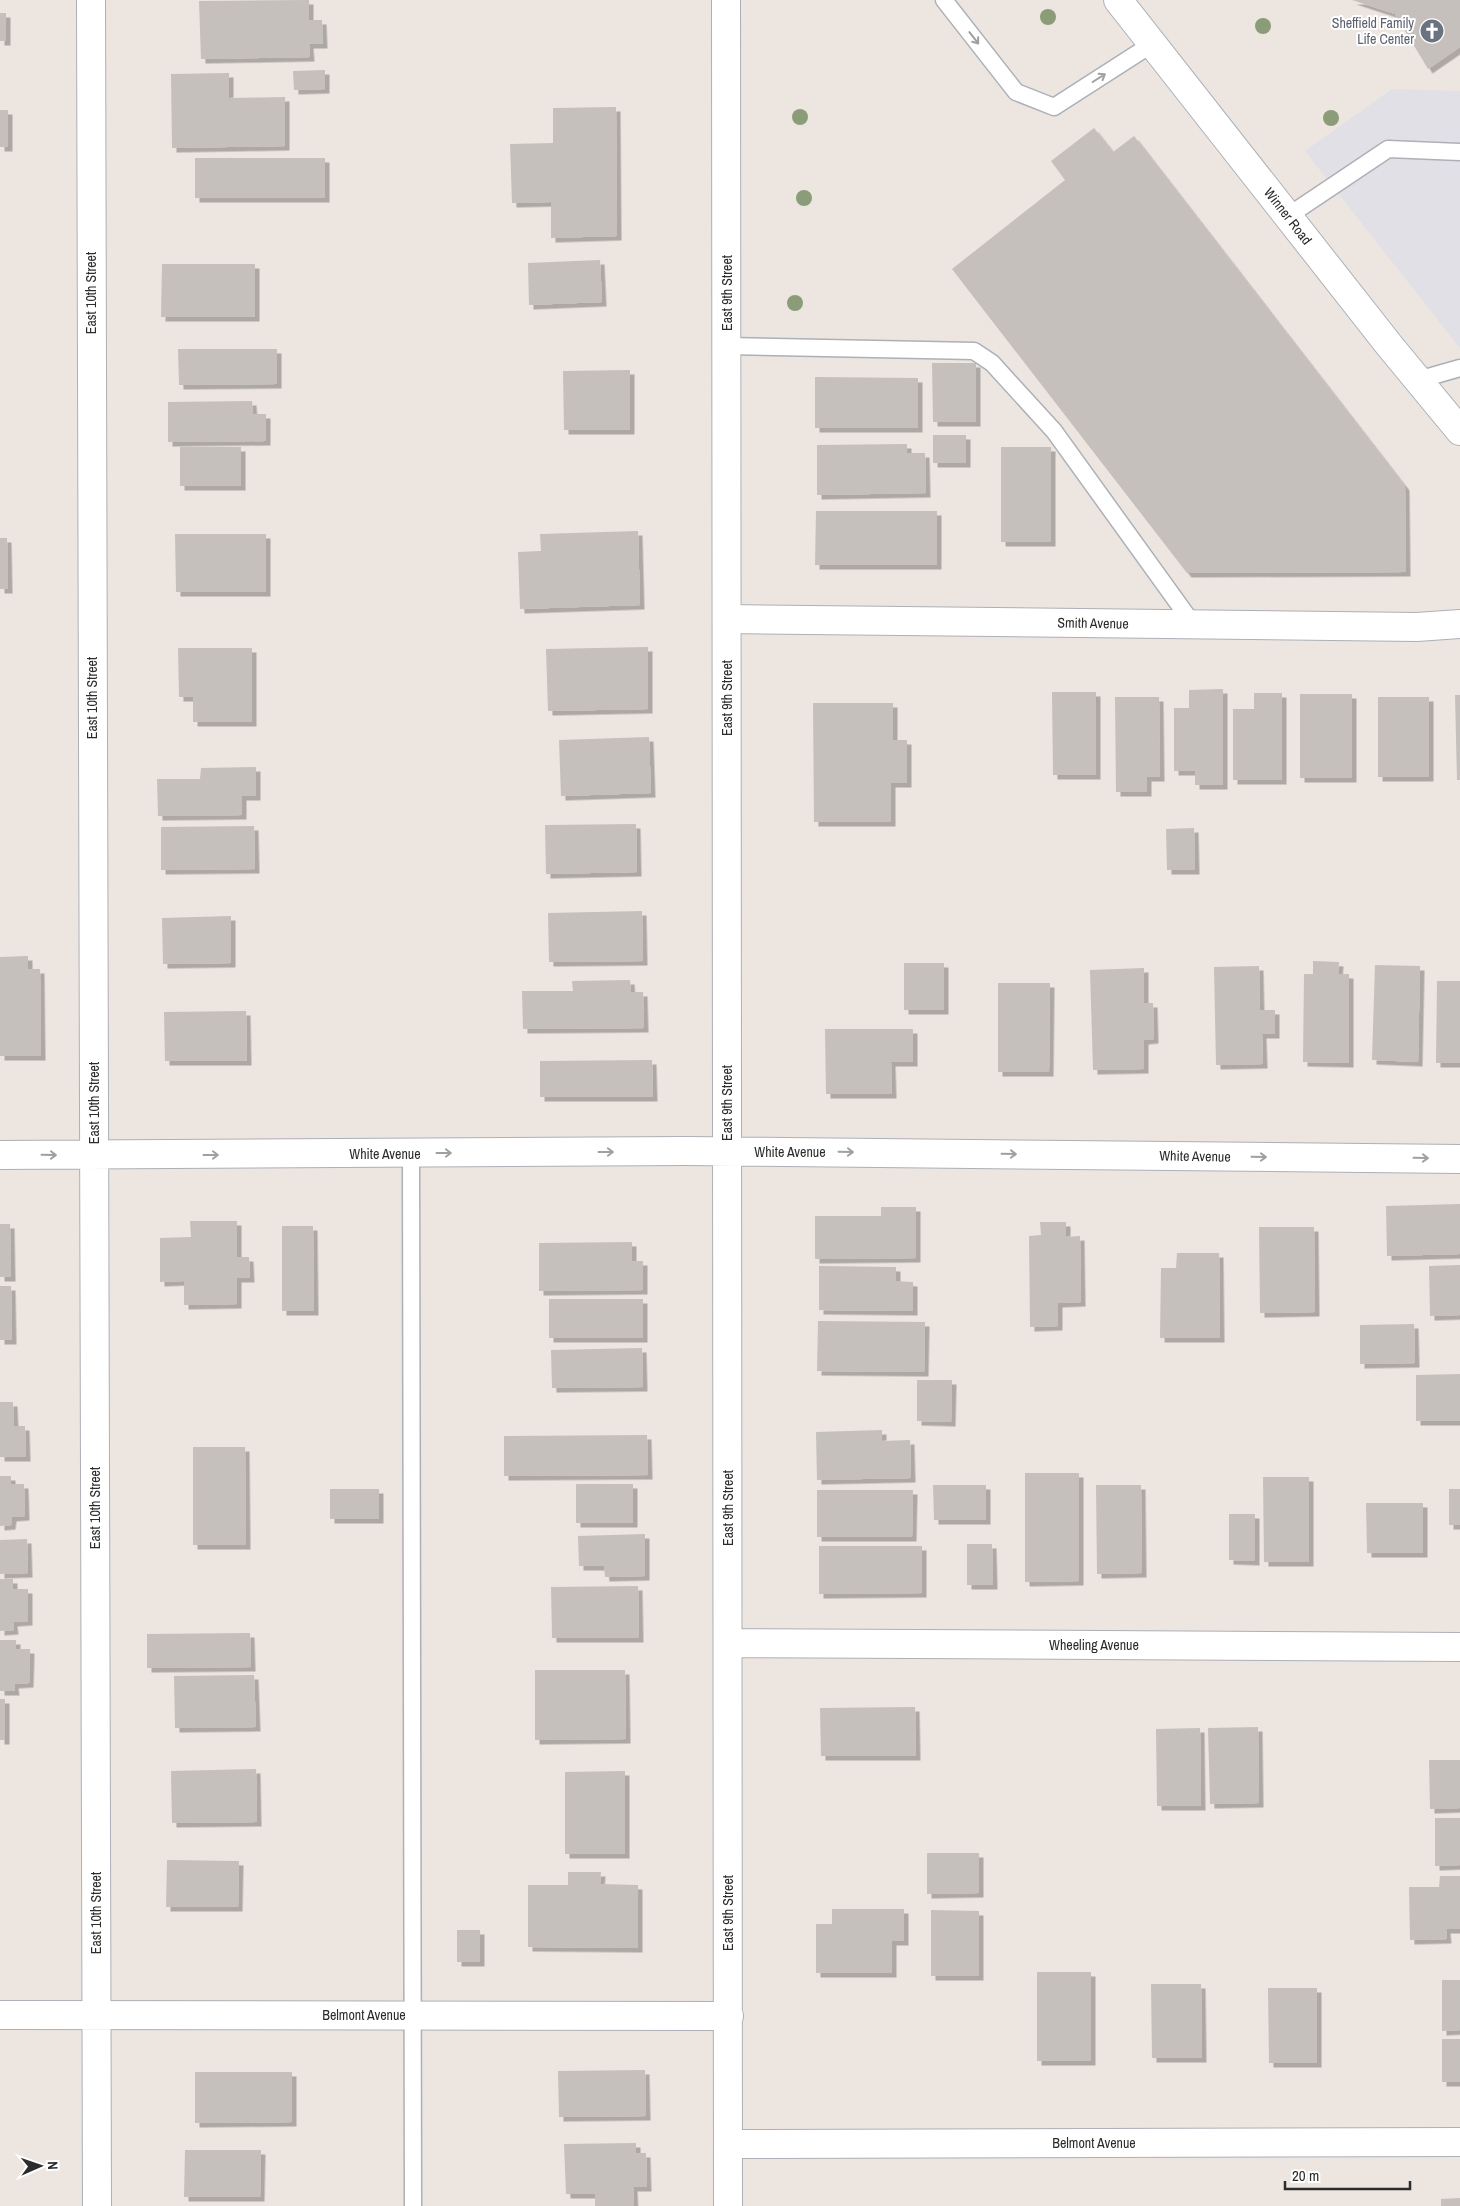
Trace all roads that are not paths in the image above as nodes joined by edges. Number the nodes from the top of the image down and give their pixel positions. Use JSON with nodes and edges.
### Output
{"nodes":[{"id":1,"x":90,"y":0,"type":"edge"},
{"id":2,"x":726,"y":0,"type":"edge"},
{"id":3,"x":944,"y":0,"type":"edge"},
{"id":4,"x":1118,"y":0,"type":"edge"},
{"id":5,"x":1152,"y":44,"type":"junction"},
{"id":6,"x":1460,"y":152,"type":"edge"},
{"id":7,"x":1288,"y":216,"type":"junction"},
{"id":8,"x":727,"y":346,"type":"junction"},
{"id":9,"x":1460,"y":368,"type":"edge"},
{"id":10,"x":1418,"y":380,"type":"junction"},
{"id":11,"x":1460,"y":431,"type":"edge"},
{"id":12,"x":727,"y":618,"type":"junction"},
{"id":13,"x":1193,"y":624,"type":"junction"},
{"id":14,"x":1460,"y":624,"type":"edge"},
{"id":15,"x":727,"y":1152,"type":"junction"},
{"id":16,"x":411,"y":1153,"type":"junction"},
{"id":17,"x":0,"y":1155,"type":"edge"},
{"id":18,"x":94,"y":1155,"type":"junction"},
{"id":19,"x":1460,"y":1159,"type":"edge"},
{"id":20,"x":728,"y":1643,"type":"junction"},
{"id":21,"x":1460,"y":1647,"type":"edge"},
{"id":22,"x":0,"y":2014,"type":"edge"},
{"id":23,"x":96,"y":2015,"type":"junction"},
{"id":24,"x":413,"y":2015,"type":"junction"},
{"id":25,"x":729,"y":2016,"type":"junction"},
{"id":26,"x":1460,"y":2142,"type":"edge"},
{"id":27,"x":728,"y":2144,"type":"junction"},
{"id":28,"x":97,"y":2206,"type":"edge"},
{"id":29,"x":413,"y":2206,"type":"edge"},
{"id":30,"x":728,"y":2206,"type":"edge"}],
"edges":[{"from":1,"to":18,"type":"street","name":"East 10th Street"},
{"from":2,"to":8,"type":"street","name":"East 9th Street"},
{"from":3,"to":5,"type":"lane","one_way":true},
{"from":4,"to":5,"type":"street","name":"Winner Road"},
{"from":5,"to":7,"type":"street","name":"Winner Road"},
{"from":6,"to":7,"type":"lane"},
{"from":7,"to":10,"type":"street","name":"Winner Road"},
{"from":8,"to":12,"type":"street","name":"East 9th Street"},
{"from":8,"to":13,"type":"lane"},
{"from":9,"to":10,"type":"lane"},
{"from":10,"to":11,"type":"street","name":"Winner Road"},
{"from":12,"to":13,"type":"street","name":"Smith Avenue"},
{"from":12,"to":15,"type":"street","name":"East 9th Street"},
{"from":13,"to":14,"type":"street","name":"Smith Avenue"},
{"from":16,"to":15,"type":"street","name":"White Avenue","one_way":true},
{"from":15,"to":19,"type":"street","name":"White Avenue","one_way":true},
{"from":15,"to":20,"type":"street","name":"East 9th Street"},
{"from":18,"to":16,"type":"street","name":"White Avenue","one_way":true},
{"from":16,"to":24,"type":"lane"},
{"from":17,"to":18,"type":"street","name":"White Avenue","one_way":true},
{"from":18,"to":23,"type":"street","name":"East 10th Street"},
{"from":20,"to":21,"type":"street","name":"Wheeling Avenue"},
{"from":20,"to":25,"type":"street","name":"East 9th Street"},
{"from":22,"to":23,"type":"street","name":"Belmont Avenue"},
{"from":23,"to":24,"type":"street","name":"Belmont Avenue"},
{"from":23,"to":28,"type":"street","name":"East 10th Street"},
{"from":24,"to":25,"type":"street","name":"Belmont Avenue"},
{"from":24,"to":29,"type":"lane"},
{"from":25,"to":27,"type":"street","name":"East 9th Street"},
{"from":26,"to":27,"type":"street","name":"Belmont Avenue"},
{"from":27,"to":30,"type":"street","name":"East 9th Street"}]}
